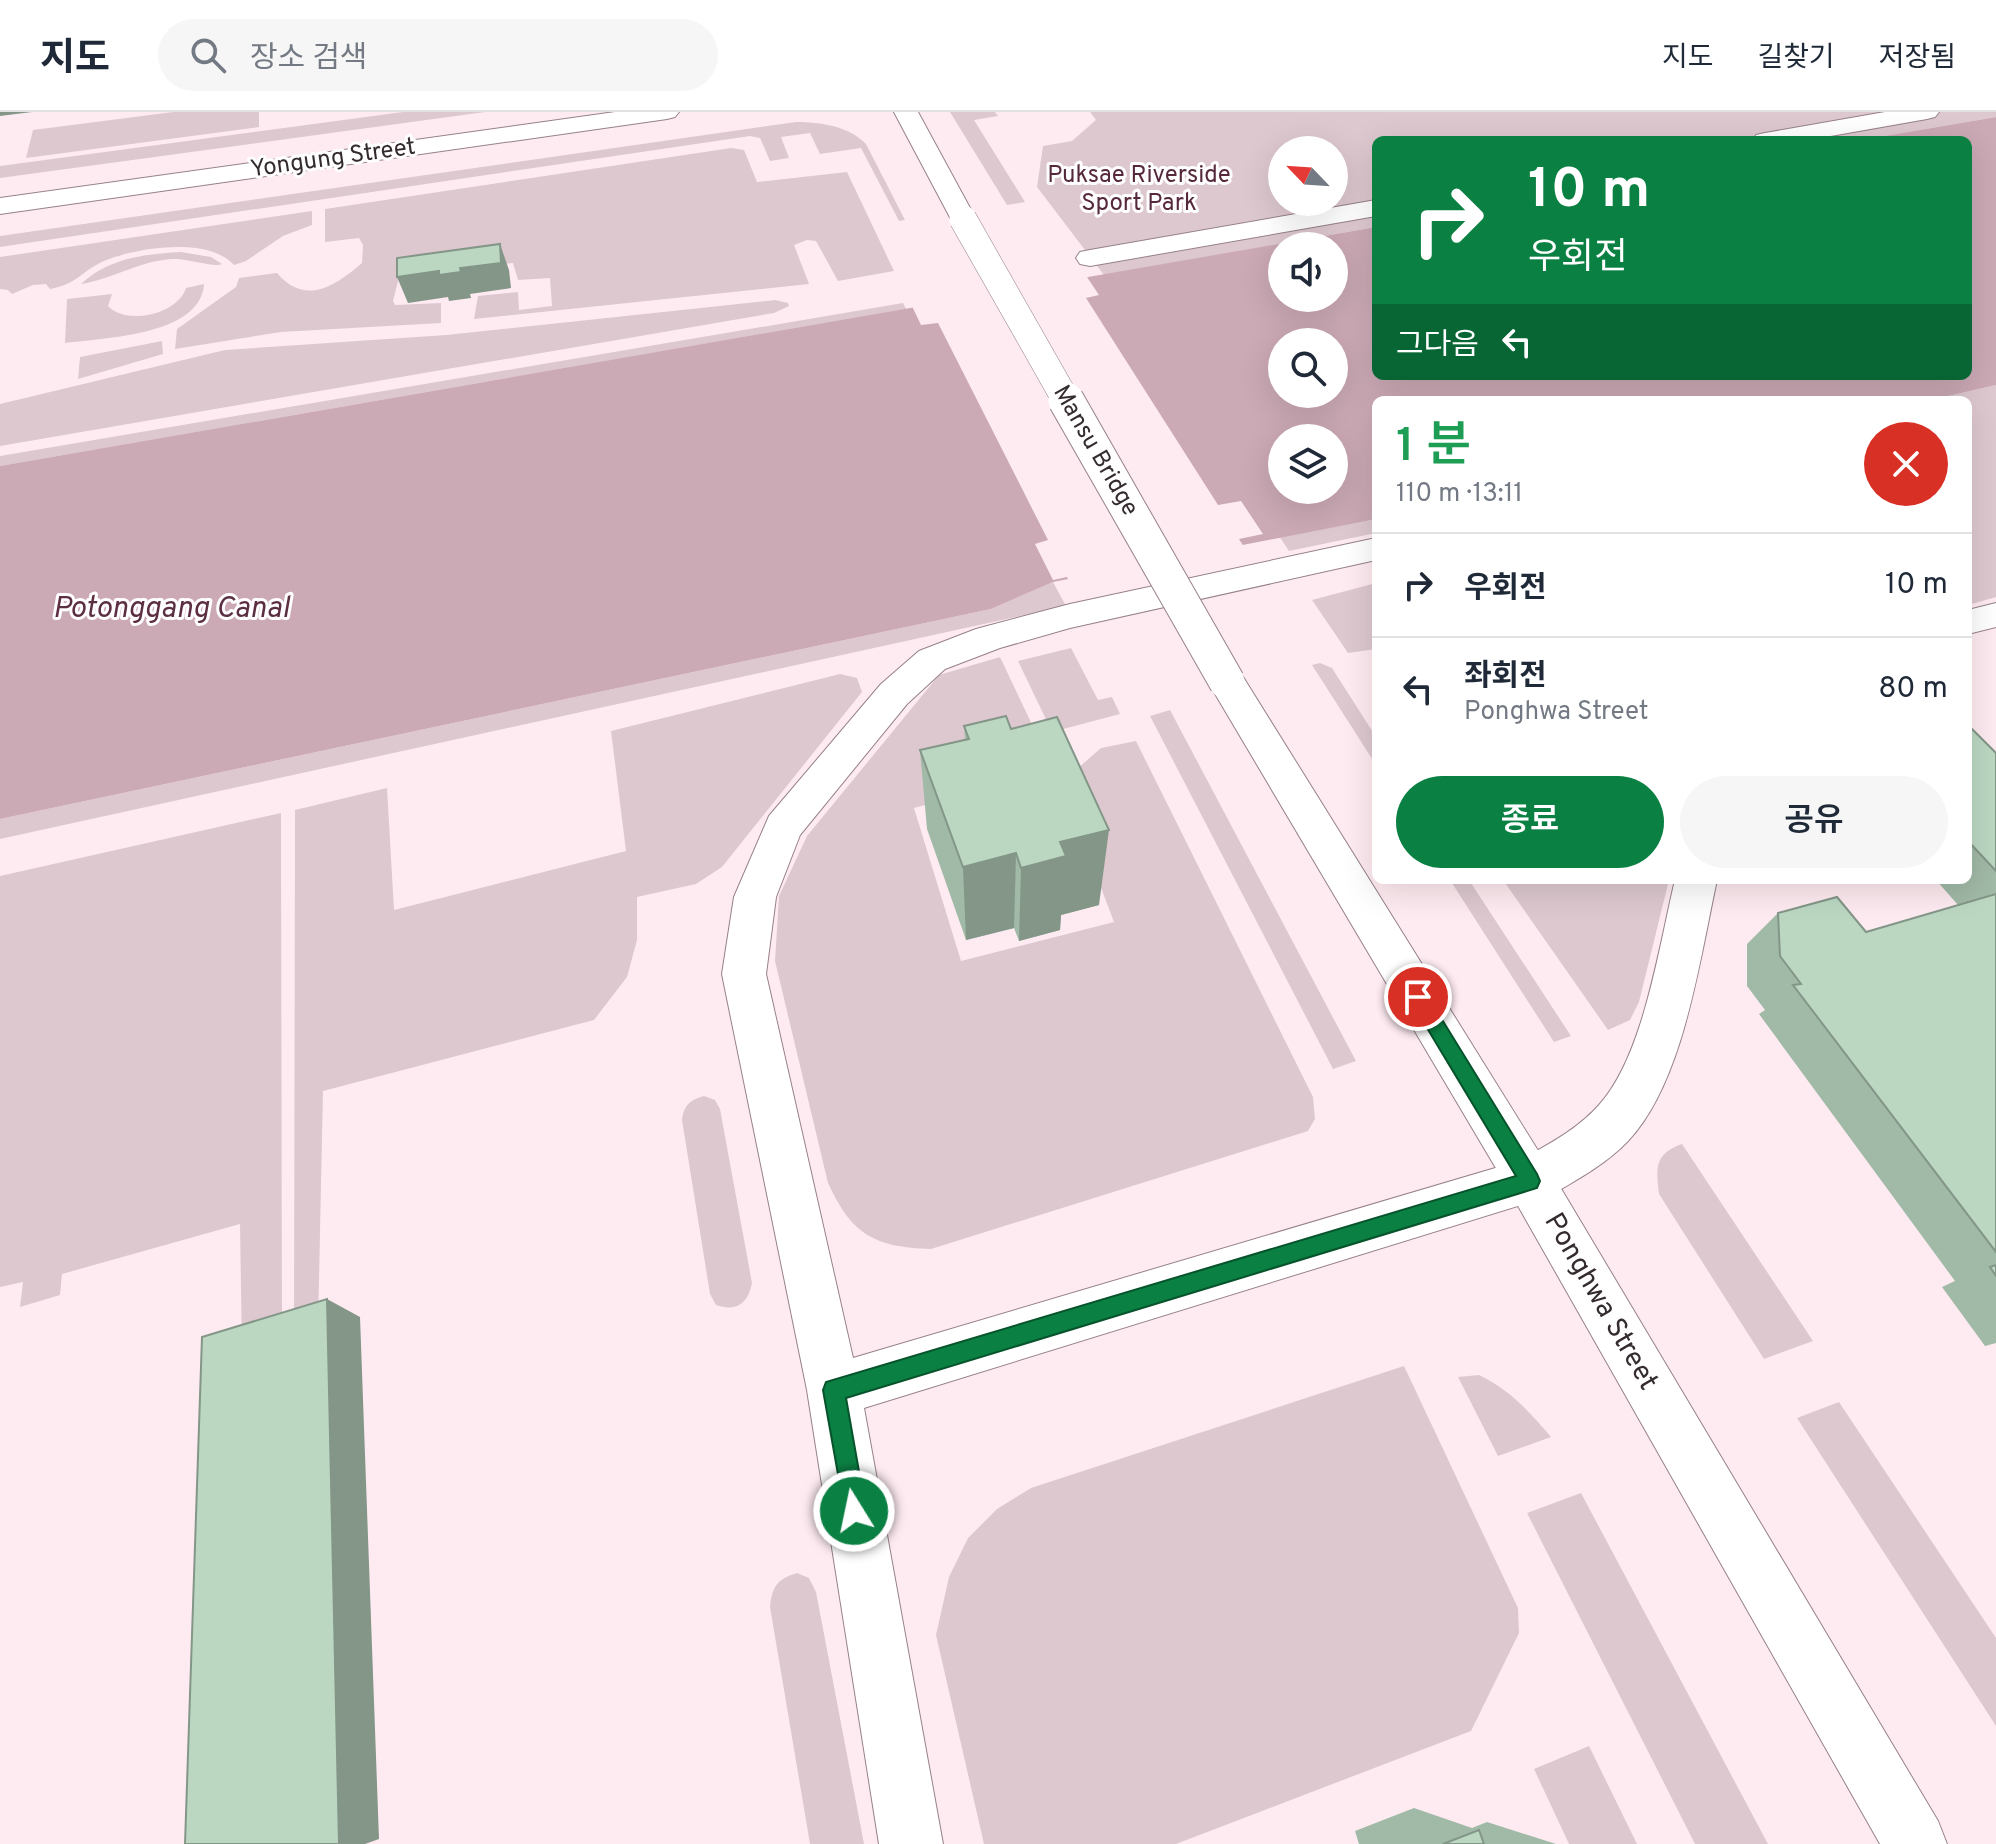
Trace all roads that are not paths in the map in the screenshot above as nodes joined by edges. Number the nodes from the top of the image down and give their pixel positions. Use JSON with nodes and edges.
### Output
{"nodes":[{"id":1,"x":667,"y":112,"type":"edge"},
{"id":2,"x":906,"y":112,"type":"edge"},
{"id":3,"x":1927,"y":112,"type":"edge"},
{"id":4,"x":1788,"y":136,"type":"edge"},
{"id":5,"x":0,"y":206,"type":"edge"},
{"id":6,"x":1372,"y":209,"type":"edge"},
{"id":7,"x":1090,"y":258,"type":"dead end"},
{"id":8,"x":1372,"y":550,"type":"edge"},
{"id":9,"x":1996,"y":615,"type":"edge"},
{"id":10,"x":1972,"y":621,"type":"edge"},
{"id":11,"x":1227,"y":682,"type":"joint"},
{"id":12,"x":1695,"y":884,"type":"edge"},
{"id":13,"x":1530,"y":1181,"type":"junction"},
{"id":14,"x":834,"y":1390,"type":"junction"},
{"id":15,"x":911,"y":1844,"type":"edge"},
{"id":16,"x":1915,"y":1844,"type":"edge"}],
"edges":[{"from":1,"to":5,"type":"street","name":"Yongung Street"},
{"from":2,"to":11,"type":"street","name":"Mansu Bridge","bridge":true},
{"from":3,"to":4,"type":"street"},
{"from":6,"to":7,"type":"street"},
{"from":8,"to":14,"type":"street"},
{"from":9,"to":10,"type":"street"},
{"from":11,"to":13,"type":"street","name":"Ponghwa Street"},
{"from":12,"to":13,"type":"street"},
{"from":13,"to":14,"type":"street"},
{"from":13,"to":16,"type":"street","name":"Ponghwa Street"},
{"from":14,"to":15,"type":"street"}]}
